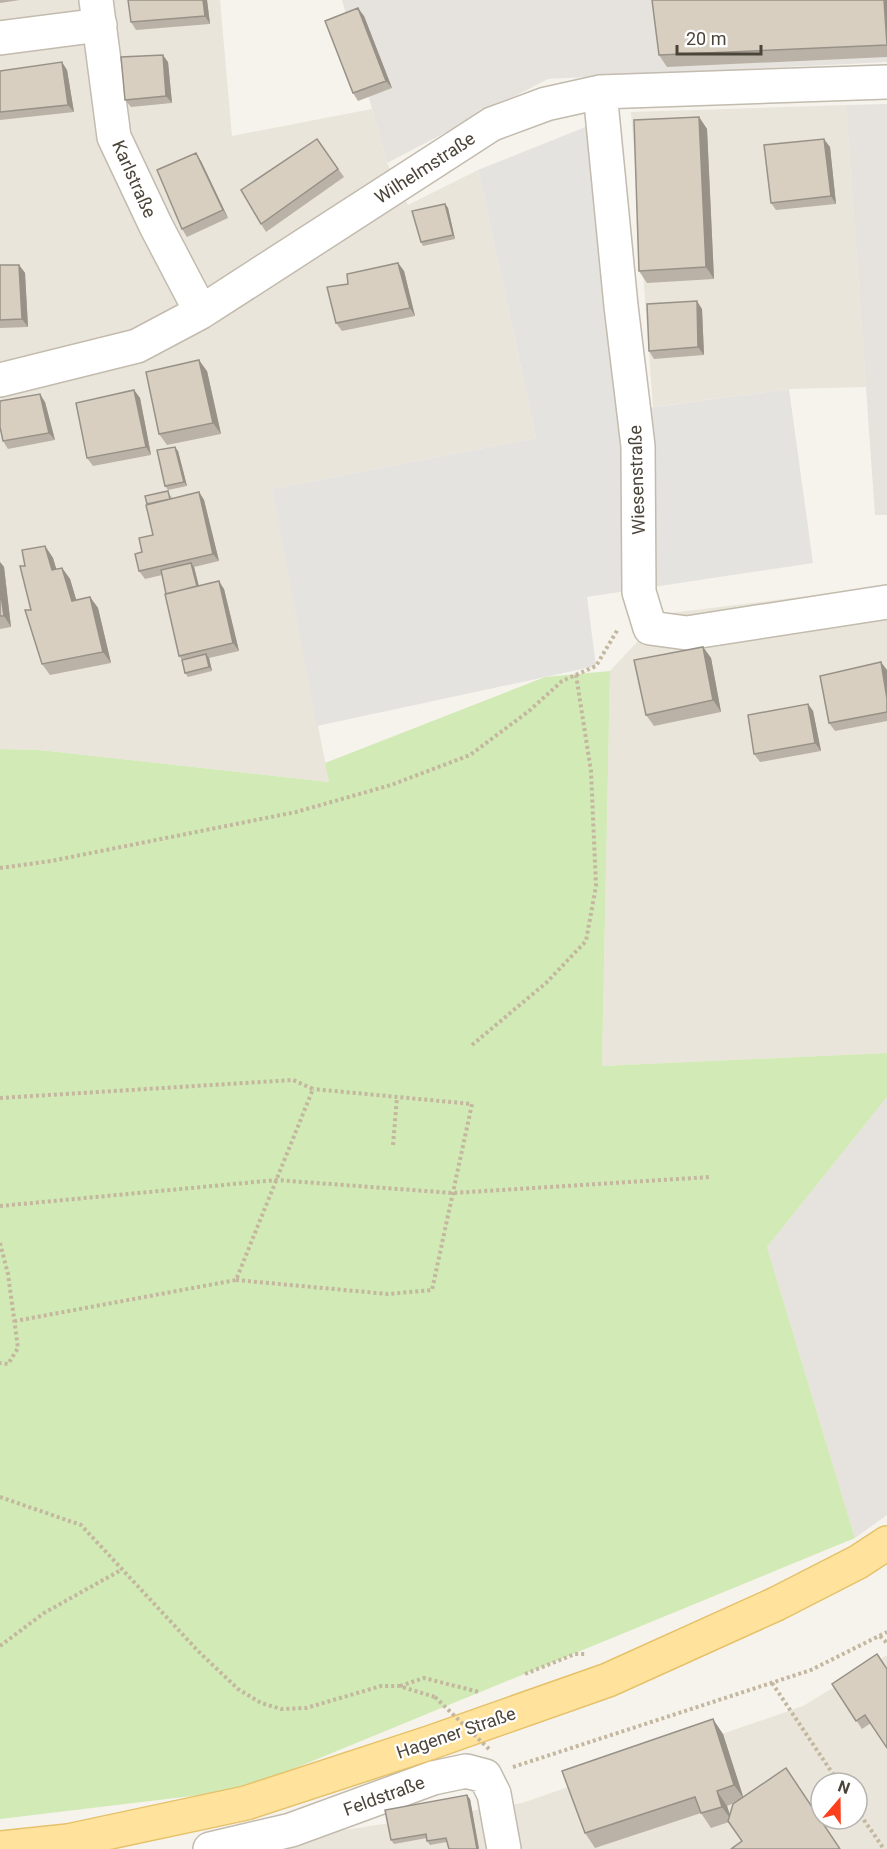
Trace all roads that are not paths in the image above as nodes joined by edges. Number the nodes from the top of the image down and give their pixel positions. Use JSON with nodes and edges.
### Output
{"nodes":[{"id":1,"x":98,"y":13,"type":"edge"},
{"id":2,"x":0,"y":38,"type":"edge"},
{"id":3,"x":887,"y":82,"type":"edge"},
{"id":4,"x":600,"y":92,"type":"junction"},
{"id":5,"x":201,"y":312,"type":"junction"},
{"id":6,"x":0,"y":380,"type":"edge"},
{"id":7,"x":887,"y":602,"type":"edge"},
{"id":8,"x":887,"y":1543,"type":"edge"},
{"id":9,"x":0,"y":1848,"type":"edge"},
{"id":10,"x":210,"y":1849,"type":"edge"},
{"id":11,"x":504,"y":1849,"type":"edge"}],
"edges":[{"from":1,"to":2,"type":"street"},
{"from":1,"to":5,"type":"street","name":"Karlstraße"},
{"from":3,"to":4,"type":"street","name":"Wilhelmstraße"},
{"from":4,"to":5,"type":"street","name":"Wilhelmstraße"},
{"from":4,"to":7,"type":"street","name":"Wiesenstraße"},
{"from":5,"to":6,"type":"street","name":"Wilhelmstraße"},
{"from":8,"to":9,"type":"main road","name":"Hagener Straße"},
{"from":10,"to":11,"type":"street","name":"Feldstraße"}]}
